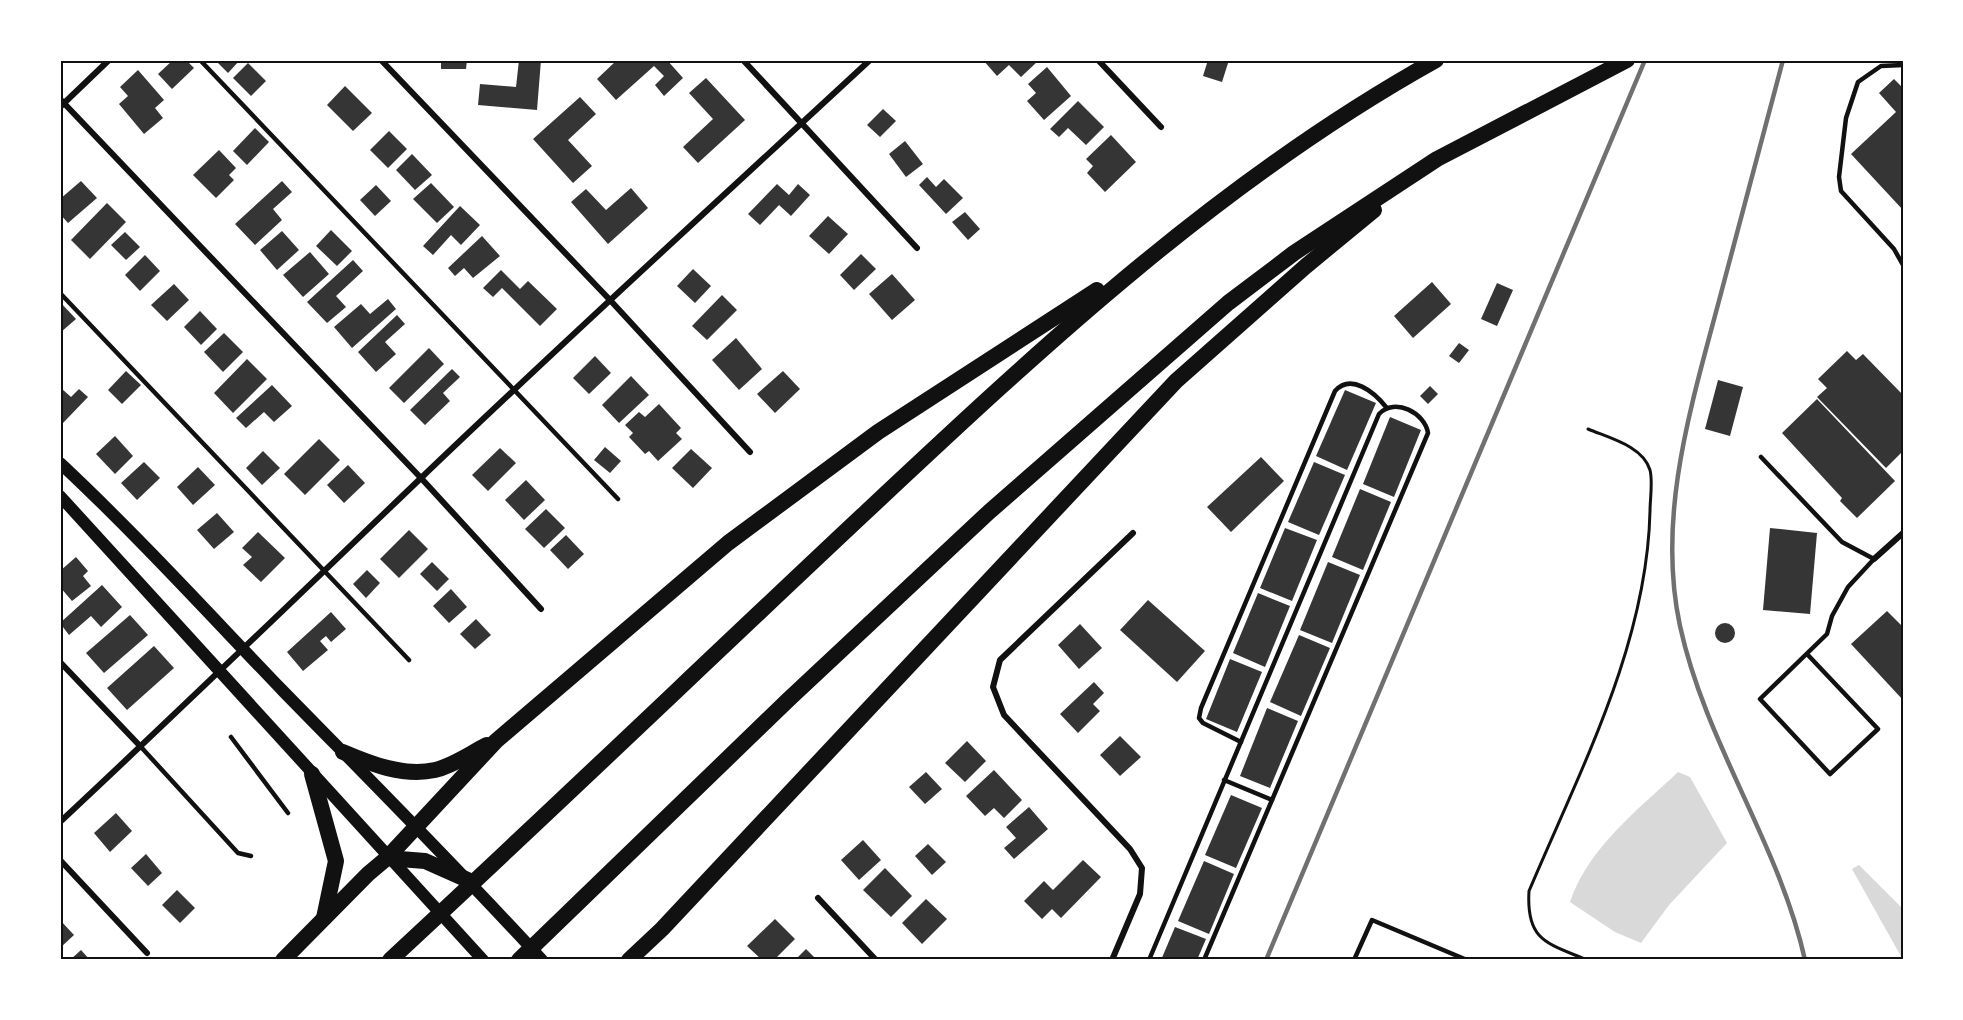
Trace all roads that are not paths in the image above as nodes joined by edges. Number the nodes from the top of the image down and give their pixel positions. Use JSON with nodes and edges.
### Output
{"nodes":[{"id":1,"x":110,"y":60,"type":"edge"},
{"id":2,"x":200,"y":60,"type":"edge"},
{"id":3,"x":381,"y":60,"type":"edge"},
{"id":4,"x":743,"y":60,"type":"edge"},
{"id":5,"x":870,"y":60,"type":"edge"},
{"id":6,"x":1098,"y":60,"type":"edge"},
{"id":7,"x":1436,"y":60,"type":"edge"},
{"id":8,"x":1627,"y":60,"type":"edge"},
{"id":9,"x":1903,"y":65,"type":"edge"},
{"id":10,"x":61,"y":103,"type":"edge"},
{"id":11,"x":802,"y":123,"type":"junction"},
{"id":12,"x":1161,"y":127,"type":"dead end"},
{"id":13,"x":1437,"y":159,"type":"junction"},
{"id":14,"x":917,"y":248,"type":"dead end"},
{"id":15,"x":1151,"y":256,"type":"junction"},
{"id":16,"x":1903,"y":265,"type":"edge"},
{"id":17,"x":60,"y":293,"type":"edge"},
{"id":18,"x":610,"y":300,"type":"junction"},
{"id":19,"x":514,"y":390,"type":"junction"},
{"id":20,"x":1386,"y":407,"type":"junction"},
{"id":21,"x":750,"y":453,"type":"dead end"},
{"id":22,"x":1761,"y":457,"type":"dead end"},
{"id":23,"x":60,"y":463,"type":"edge"},
{"id":24,"x":421,"y":478,"type":"junction"},
{"id":25,"x":60,"y":496,"type":"edge"},
{"id":26,"x":618,"y":499,"type":"dead end"},
{"id":27,"x":1133,"y":533,"type":"dead end"},
{"id":28,"x":1903,"y":533,"type":"edge"},
{"id":29,"x":1874,"y":559,"type":"junction"},
{"id":30,"x":326,"y":571,"type":"junction"},
{"id":31,"x":541,"y":609,"type":"dead end"},
{"id":32,"x":244,"y":651,"type":"junction"},
{"id":33,"x":1807,"y":654,"type":"junction"},
{"id":34,"x":410,"y":660,"type":"dead end"},
{"id":35,"x":60,"y":662,"type":"edge"},
{"id":36,"x":219,"y":674,"type":"junction"},
{"id":37,"x":231,"y":737,"type":"dead end"},
{"id":38,"x":496,"y":741,"type":"junction"},
{"id":39,"x":1240,"y":742,"type":"junction"},
{"id":40,"x":141,"y":747,"type":"junction"},
{"id":41,"x":343,"y":752,"type":"junction"},
{"id":42,"x":312,"y":774,"type":"junction"},
{"id":43,"x":1224,"y":780,"type":"junction"},
{"id":44,"x":1272,"y":800,"type":"junction"},
{"id":45,"x":288,"y":813,"type":"dead end"},
{"id":46,"x":60,"y":822,"type":"edge"},
{"id":47,"x":417,"y":826,"type":"junction"},
{"id":48,"x":251,"y":856,"type":"dead end"},
{"id":49,"x":387,"y":858,"type":"junction"},
{"id":50,"x":60,"y":860,"type":"edge"},
{"id":51,"x":470,"y":880,"type":"junction"},
{"id":52,"x":818,"y":898,"type":"dead end"},
{"id":53,"x":324,"y":918,"type":"junction"},
{"id":54,"x":662,"y":929,"type":"junction"},
{"id":55,"x":147,"y":953,"type":"dead end"},
{"id":56,"x":283,"y":960,"type":"edge"},
{"id":57,"x":390,"y":960,"type":"edge"},
{"id":58,"x":483,"y":960,"type":"edge"},
{"id":59,"x":519,"y":960,"type":"edge"},
{"id":60,"x":542,"y":960,"type":"edge"},
{"id":61,"x":629,"y":960,"type":"edge"},
{"id":62,"x":646,"y":960,"type":"edge"},
{"id":63,"x":876,"y":960,"type":"edge"},
{"id":64,"x":1112,"y":960,"type":"edge"},
{"id":65,"x":1149,"y":960,"type":"edge"},
{"id":66,"x":1204,"y":960,"type":"edge"},
{"id":67,"x":1354,"y":960,"type":"edge"},
{"id":68,"x":1467,"y":960,"type":"edge"}],
"edges":[{"from":1,"to":10,"type":"street"},
{"from":2,"to":19,"type":"lane"},
{"from":3,"to":18,"type":"street"},
{"from":4,"to":11,"type":"street"},
{"from":5,"to":11,"type":"street"},
{"from":6,"to":12,"type":"street"},
{"from":7,"to":15,"type":"highway"},
{"from":8,"to":13,"type":"highway"},
{"from":9,"to":16,"type":"lane"},
{"from":10,"to":24,"type":"street"},
{"from":11,"to":14,"type":"street"},
{"from":11,"to":18,"type":"street"},
{"from":13,"to":54,"type":"highway"},
{"from":13,"to":59,"type":"highway"},
{"from":15,"to":38,"type":"highway"},
{"from":15,"to":57,"type":"highway"},
{"from":17,"to":30,"type":"lane"},
{"from":18,"to":19,"type":"street"},
{"from":18,"to":21,"type":"street"},
{"from":19,"to":24,"type":"street"},
{"from":19,"to":26,"type":"lane"},
{"from":20,"to":39,"type":"lane"},
{"from":20,"to":39,"type":"lane"},
{"from":20,"to":44,"type":"lane"},
{"from":22,"to":29,"type":"lane"},
{"from":23,"to":32,"type":"main road"},
{"from":24,"to":30,"type":"street"},
{"from":24,"to":31,"type":"street"},
{"from":25,"to":36,"type":"main road"},
{"from":27,"to":64,"type":"street"},
{"from":28,"to":29,"type":"street"},
{"from":29,"to":33,"type":"lane"},
{"from":30,"to":32,"type":"street"},
{"from":30,"to":34,"type":"lane"},
{"from":32,"to":36,"type":"street"},
{"from":32,"to":41,"type":"main road"},
{"from":33,"to":33,"type":"lane"},
{"from":35,"to":40,"type":"street"},
{"from":36,"to":40,"type":"street"},
{"from":36,"to":42,"type":"main road"},
{"from":37,"to":45,"type":"lane"},
{"from":38,"to":41,"type":"highway"},
{"from":38,"to":47,"type":"highway"},
{"from":39,"to":43,"type":"lane"},
{"from":40,"to":46,"type":"street"},
{"from":40,"to":48,"type":"lane"},
{"from":41,"to":47,"type":"main road"},
{"from":42,"to":49,"type":"main road"},
{"from":42,"to":53,"type":"highway"},
{"from":43,"to":44,"type":"lane"},
{"from":43,"to":65,"type":"lane"},
{"from":44,"to":66,"type":"lane"},
{"from":47,"to":49,"type":"highway"},
{"from":47,"to":51,"type":"main road"},
{"from":49,"to":51,"type":"highway"},
{"from":49,"to":53,"type":"highway"},
{"from":49,"to":58,"type":"main road"},
{"from":50,"to":55,"type":"street"},
{"from":51,"to":60,"type":"main road"},
{"from":52,"to":63,"type":"street"},
{"from":53,"to":56,"type":"highway"},
{"from":54,"to":61,"type":"highway"},
{"from":54,"to":62,"type":"highway"},
{"from":67,"to":68,"type":"lane"}]}
